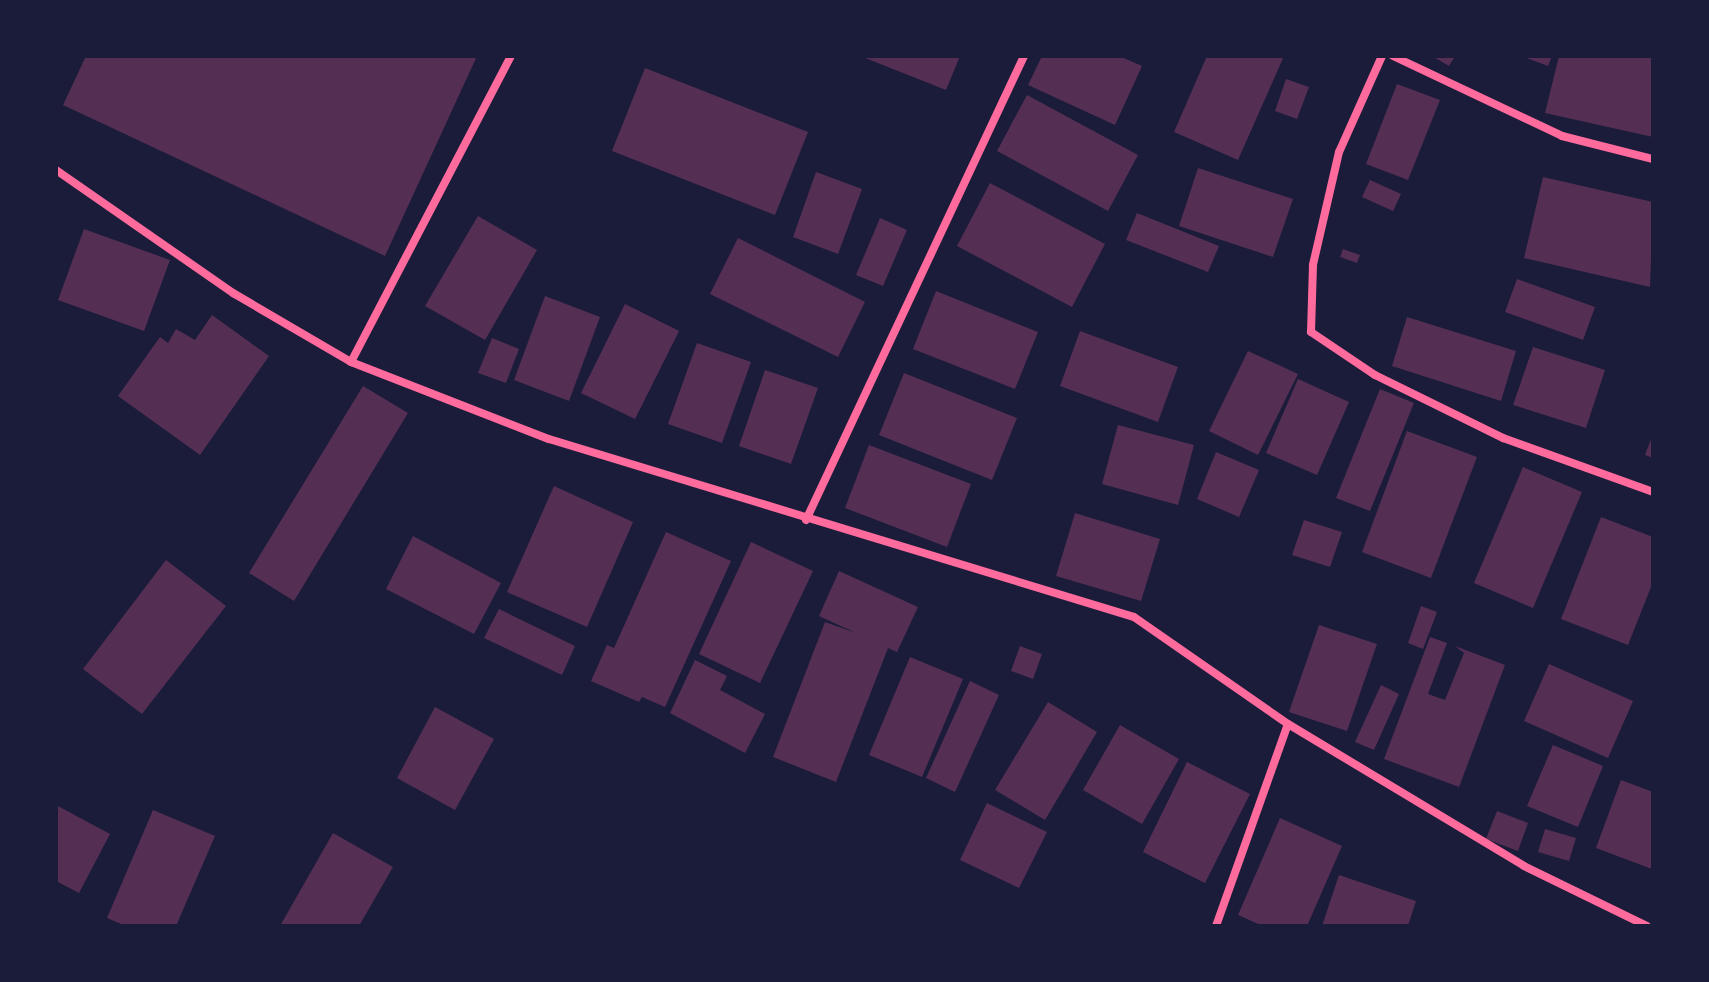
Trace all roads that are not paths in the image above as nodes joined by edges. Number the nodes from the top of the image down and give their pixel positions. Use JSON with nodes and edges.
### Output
{"nodes":[{"id":1,"x":511,"y":56,"type":"edge"},
{"id":2,"x":1024,"y":56,"type":"edge"},
{"id":3,"x":1382,"y":56,"type":"edge"},
{"id":4,"x":1393,"y":56,"type":"edge"},
{"id":5,"x":1653,"y":159,"type":"edge"},
{"id":6,"x":56,"y":170,"type":"edge"},
{"id":7,"x":351,"y":362,"type":"junction"},
{"id":8,"x":1653,"y":492,"type":"edge"},
{"id":9,"x":806,"y":520,"type":"junction"},
{"id":10,"x":1288,"y":724,"type":"junction"},
{"id":11,"x":1216,"y":926,"type":"edge"},
{"id":12,"x":1647,"y":926,"type":"edge"}],
"edges":[{"from":1,"to":7,"type":"street"},
{"from":2,"to":9,"type":"street"},
{"from":3,"to":8,"type":"street"},
{"from":4,"to":5,"type":"street"},
{"from":6,"to":7,"type":"street"},
{"from":7,"to":9,"type":"street"},
{"from":9,"to":10,"type":"street"},
{"from":10,"to":11,"type":"street"},
{"from":10,"to":12,"type":"street"}]}
